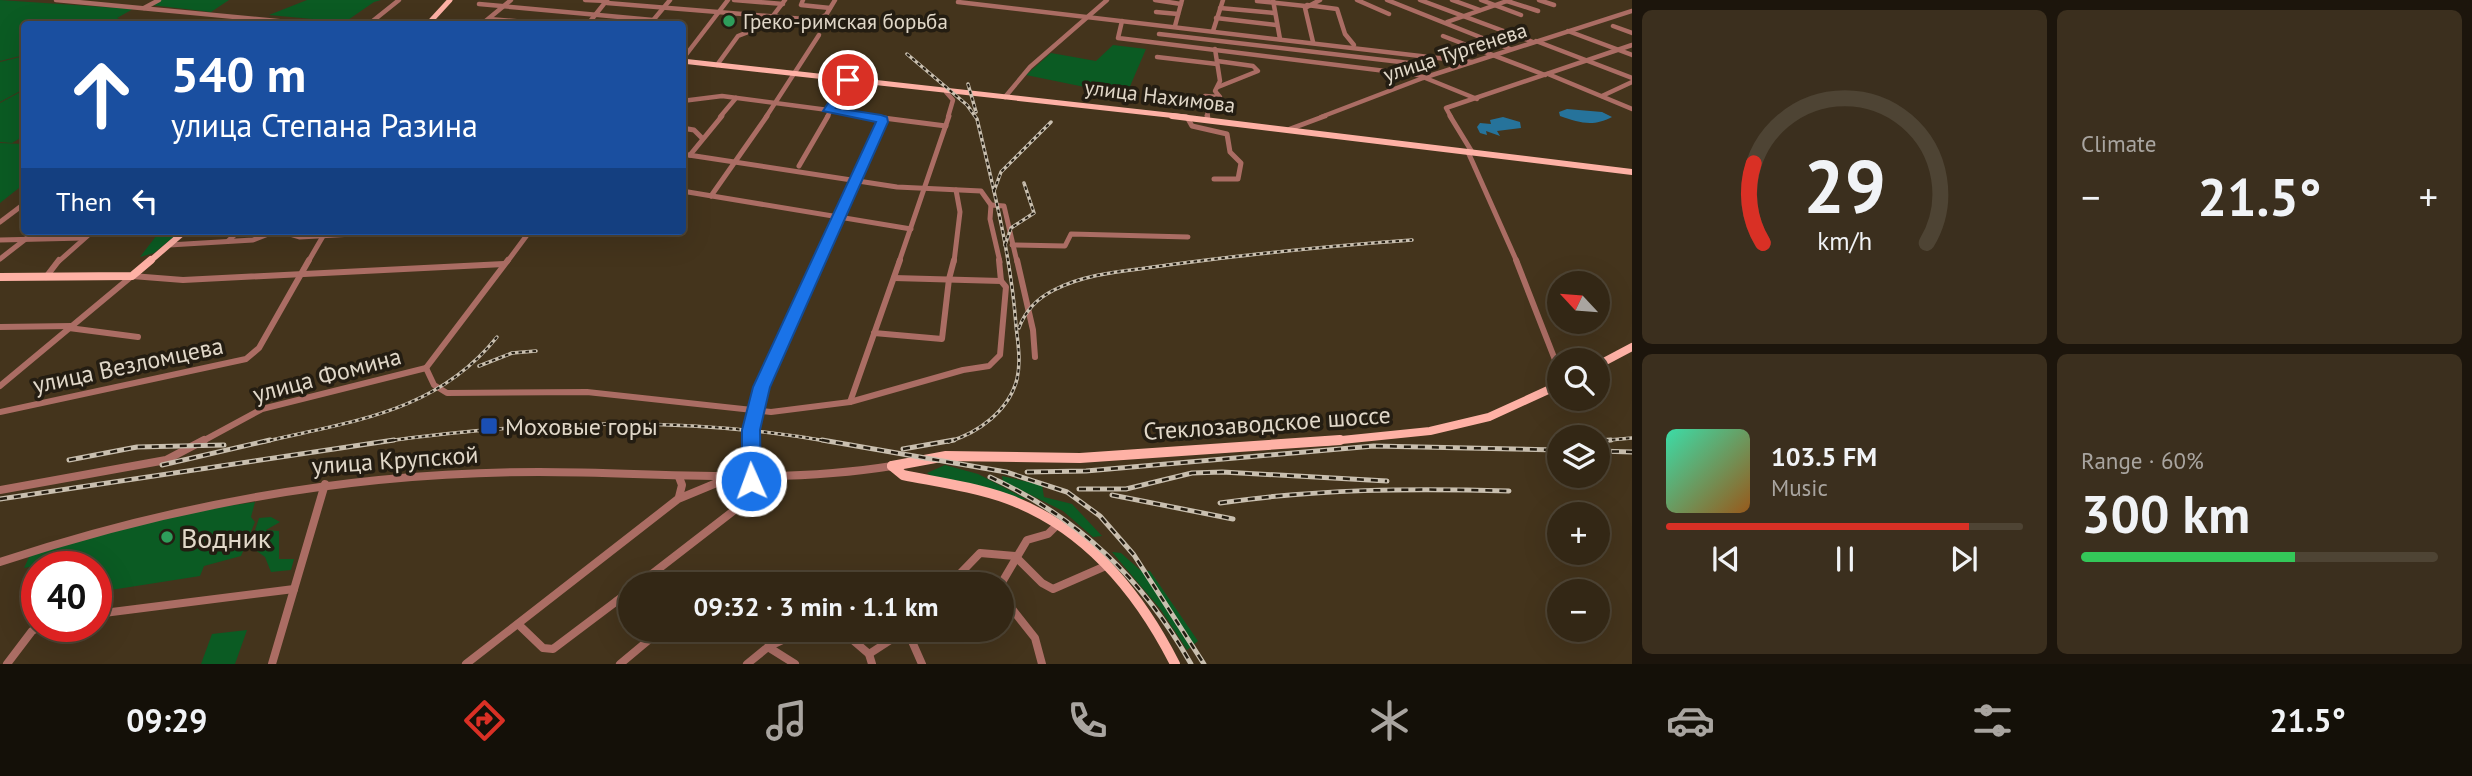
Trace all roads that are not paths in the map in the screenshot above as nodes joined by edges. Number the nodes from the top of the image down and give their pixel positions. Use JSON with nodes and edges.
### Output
{"nodes":[{"id":1,"x":56,"y":0,"type":"edge"},
{"id":2,"x":159,"y":0,"type":"edge"},
{"id":3,"x":399,"y":0,"type":"edge"},
{"id":4,"x":450,"y":0,"type":"edge"},
{"id":5,"x":511,"y":0,"type":"edge"},
{"id":6,"x":585,"y":0,"type":"edge"},
{"id":7,"x":670,"y":0,"type":"edge"},
{"id":8,"x":728,"y":0,"type":"edge"},
{"id":9,"x":734,"y":0,"type":"edge"},
{"id":10,"x":803,"y":0,"type":"edge"},
{"id":11,"x":835,"y":0,"type":"edge"},
{"id":12,"x":1107,"y":0,"type":"edge"},
{"id":13,"x":1155,"y":0,"type":"edge"},
{"id":14,"x":1223,"y":0,"type":"edge"},
{"id":15,"x":1320,"y":0,"type":"edge"},
{"id":16,"x":1357,"y":0,"type":"edge"},
{"id":17,"x":1387,"y":0,"type":"edge"},
{"id":18,"x":1420,"y":0,"type":"edge"},
{"id":19,"x":1452,"y":0,"type":"edge"},
{"id":20,"x":1481,"y":0,"type":"edge"},
{"id":21,"x":1508,"y":0,"type":"edge"},
{"id":22,"x":1539,"y":0,"type":"edge"},
{"id":23,"x":607,"y":1,"type":"edge"},
{"id":24,"x":1257,"y":1,"type":"edge"},
{"id":25,"x":1273,"y":1,"type":"edge"},
{"id":26,"x":784,"y":2,"type":"edge"},
{"id":27,"x":958,"y":2,"type":"dead end"},
{"id":28,"x":1181,"y":2,"type":"edge"},
{"id":29,"x":479,"y":4,"type":"dead end"},
{"id":30,"x":1306,"y":5,"type":"junction"},
{"id":31,"x":1496,"y":5,"type":"junction"},
{"id":32,"x":1554,"y":5,"type":"dead end"},
{"id":33,"x":503,"y":7,"type":"junction"},
{"id":34,"x":664,"y":7,"type":"junction"},
{"id":35,"x":142,"y":8,"type":"junction"},
{"id":36,"x":830,"y":8,"type":"junction"},
{"id":37,"x":1220,"y":8,"type":"junction"},
{"id":38,"x":1480,"y":10,"type":"junction"},
{"id":39,"x":720,"y":11,"type":"junction"},
{"id":40,"x":1538,"y":11,"type":"dead end"},
{"id":41,"x":1632,"y":11,"type":"edge"},
{"id":42,"x":1156,"y":12,"type":"dead end"},
{"id":43,"x":1274,"y":13,"type":"junction"},
{"id":44,"x":1389,"y":13,"type":"dead end"},
{"id":45,"x":1178,"y":14,"type":"junction"},
{"id":46,"x":597,"y":15,"type":"junction"},
{"id":47,"x":1521,"y":15,"type":"dead end"},
{"id":48,"x":775,"y":16,"type":"junction"},
{"id":49,"x":1463,"y":16,"type":"junction"},
{"id":50,"x":1088,"y":17,"type":"junction"},
{"id":51,"x":1216,"y":18,"type":"junction"},
{"id":52,"x":489,"y":19,"type":"junction"},
{"id":53,"x":278,"y":21,"type":"edge"},
{"id":54,"x":373,"y":21,"type":"edge"},
{"id":55,"x":431,"y":21,"type":"edge"},
{"id":56,"x":486,"y":21,"type":"edge"},
{"id":57,"x":513,"y":21,"type":"edge"},
{"id":58,"x":590,"y":21,"type":"edge"},
{"id":59,"x":643,"y":21,"type":"edge"},
{"id":60,"x":652,"y":21,"type":"edge"},
{"id":61,"x":1122,"y":21,"type":"junction"},
{"id":62,"x":1447,"y":22,"type":"junction"},
{"id":63,"x":1276,"y":25,"type":"junction"},
{"id":64,"x":1175,"y":26,"type":"junction"},
{"id":65,"x":1613,"y":26,"type":"dead end"},
{"id":66,"x":1120,"y":30,"type":"junction"},
{"id":67,"x":1213,"y":30,"type":"junction"},
{"id":68,"x":1127,"y":31,"type":"dead end"},
{"id":69,"x":1568,"y":31,"type":"junction"},
{"id":70,"x":1632,"y":33,"type":"edge"},
{"id":71,"x":1159,"y":34,"type":"dead end"},
{"id":72,"x":819,"y":35,"type":"dead end"},
{"id":73,"x":1443,"y":36,"type":"dead end"},
{"id":74,"x":1280,"y":38,"type":"junction"},
{"id":75,"x":1215,"y":40,"type":"junction"},
{"id":76,"x":1534,"y":41,"type":"junction"},
{"id":77,"x":1314,"y":42,"type":"junction"},
{"id":78,"x":1632,"y":45,"type":"edge"},
{"id":79,"x":1355,"y":47,"type":"junction"},
{"id":80,"x":1281,"y":48,"type":"junction"},
{"id":81,"x":1510,"y":49,"type":"junction"},
{"id":82,"x":1215,"y":50,"type":"junction"},
{"id":83,"x":1618,"y":50,"type":"junction"},
{"id":84,"x":1410,"y":53,"type":"junction"},
{"id":85,"x":1492,"y":55,"type":"junction"},
{"id":86,"x":1632,"y":55,"type":"edge"},
{"id":87,"x":686,"y":56,"type":"edge"},
{"id":88,"x":1157,"y":57,"type":"dead end"},
{"id":89,"x":1283,"y":58,"type":"junction"},
{"id":90,"x":1587,"y":60,"type":"junction"},
{"id":91,"x":686,"y":61,"type":"edge"},
{"id":92,"x":1217,"y":62,"type":"junction"},
{"id":93,"x":1472,"y":62,"type":"junction"},
{"id":94,"x":1418,"y":64,"type":"junction"},
{"id":95,"x":717,"y":65,"type":"junction"},
{"id":96,"x":796,"y":74,"type":"junction"},
{"id":97,"x":1546,"y":75,"type":"junction"},
{"id":98,"x":1426,"y":77,"type":"junction"},
{"id":99,"x":848,"y":80,"type":"junction"},
{"id":100,"x":1632,"y":80,"type":"edge"},
{"id":101,"x":1218,"y":87,"type":"junction"},
{"id":102,"x":946,"y":92,"type":"junction"},
{"id":103,"x":1602,"y":96,"type":"junction"},
{"id":104,"x":1005,"y":97,"type":"junction"},
{"id":105,"x":736,"y":98,"type":"junction"},
{"id":106,"x":1477,"y":99,"type":"junction"},
{"id":107,"x":686,"y":100,"type":"edge"},
{"id":108,"x":777,"y":103,"type":"junction"},
{"id":109,"x":1632,"y":109,"type":"edge"},
{"id":110,"x":829,"y":111,"type":"junction"},
{"id":111,"x":1187,"y":117,"type":"junction"},
{"id":112,"x":883,"y":119,"type":"junction"},
{"id":113,"x":1208,"y":120,"type":"junction"},
{"id":114,"x":946,"y":126,"type":"junction"},
{"id":115,"x":686,"y":129,"type":"edge"},
{"id":116,"x":1290,"y":130,"type":"junction"},
{"id":117,"x":702,"y":138,"type":"junction"},
{"id":118,"x":1470,"y":152,"type":"junction"},
{"id":119,"x":686,"y":154,"type":"edge"},
{"id":120,"x":690,"y":155,"type":"junction"},
{"id":121,"x":736,"y":162,"type":"junction"},
{"id":122,"x":799,"y":166,"type":"junction"},
{"id":123,"x":787,"y":170,"type":"junction"},
{"id":124,"x":805,"y":172,"type":"junction"},
{"id":125,"x":1632,"y":172,"type":"edge"},
{"id":126,"x":1214,"y":179,"type":"dead end"},
{"id":127,"x":856,"y":181,"type":"junction"},
{"id":128,"x":926,"y":190,"type":"junction"},
{"id":129,"x":956,"y":190,"type":"junction"},
{"id":130,"x":686,"y":192,"type":"edge"},
{"id":131,"x":711,"y":195,"type":"junction"},
{"id":132,"x":991,"y":205,"type":"junction"},
{"id":133,"x":21,"y":207,"type":"edge"},
{"id":134,"x":17,"y":210,"type":"junction"},
{"id":135,"x":21,"y":211,"type":"edge"},
{"id":136,"x":839,"y":216,"type":"junction"},
{"id":137,"x":0,"y":222,"type":"edge"},
{"id":138,"x":911,"y":229,"type":"junction"},
{"id":139,"x":30,"y":235,"type":"edge"},
{"id":140,"x":88,"y":235,"type":"edge"},
{"id":141,"x":180,"y":235,"type":"edge"},
{"id":142,"x":234,"y":235,"type":"edge"},
{"id":143,"x":268,"y":235,"type":"edge"},
{"id":144,"x":291,"y":235,"type":"edge"},
{"id":145,"x":309,"y":235,"type":"edge"},
{"id":146,"x":323,"y":235,"type":"edge"},
{"id":147,"x":527,"y":235,"type":"edge"},
{"id":148,"x":1188,"y":237,"type":"dead end"},
{"id":149,"x":84,"y":238,"type":"junction"},
{"id":150,"x":24,"y":239,"type":"junction"},
{"id":151,"x":0,"y":240,"type":"edge"},
{"id":152,"x":226,"y":242,"type":"junction"},
{"id":153,"x":169,"y":245,"type":"junction"},
{"id":154,"x":1012,"y":245,"type":"junction"},
{"id":155,"x":0,"y":259,"type":"edge"},
{"id":156,"x":504,"y":264,"type":"junction"},
{"id":157,"x":301,"y":274,"type":"junction"},
{"id":158,"x":132,"y":276,"type":"junction"},
{"id":159,"x":0,"y":277,"type":"edge"},
{"id":160,"x":46,"y":277,"type":"junction"},
{"id":161,"x":894,"y":278,"type":"junction"},
{"id":162,"x":948,"y":279,"type":"junction"},
{"id":163,"x":1000,"y":281,"type":"junction"},
{"id":164,"x":0,"y":327,"type":"edge"},
{"id":165,"x":71,"y":327,"type":"junction"},
{"id":166,"x":874,"y":333,"type":"junction"},
{"id":167,"x":138,"y":337,"type":"dead end"},
{"id":168,"x":1632,"y":346,"type":"edge"},
{"id":169,"x":1548,"y":348,"type":"edge"},
{"id":170,"x":1035,"y":357,"type":"dead end"},
{"id":171,"x":1610,"y":358,"type":"edge"},
{"id":172,"x":426,"y":368,"type":"junction"},
{"id":173,"x":0,"y":386,"type":"edge"},
{"id":174,"x":1547,"y":390,"type":"edge"},
{"id":175,"x":850,"y":402,"type":"junction"},
{"id":176,"x":0,"y":412,"type":"edge"},
{"id":177,"x":753,"y":412,"type":"junction"},
{"id":178,"x":968,"y":456,"type":"joint"},
{"id":179,"x":918,"y":461,"type":"junction"},
{"id":180,"x":892,"y":466,"type":"junction"},
{"id":181,"x":679,"y":478,"type":"junction"},
{"id":182,"x":920,"y":478,"type":"junction"},
{"id":183,"x":724,"y":480,"type":"junction"},
{"id":184,"x":751,"y":481,"type":"junction"},
{"id":185,"x":325,"y":484,"type":"junction"},
{"id":186,"x":0,"y":490,"type":"edge"},
{"id":187,"x":678,"y":499,"type":"junction"},
{"id":188,"x":1059,"y":524,"type":"junction"},
{"id":189,"x":1016,"y":556,"type":"junction"},
{"id":190,"x":0,"y":562,"type":"edge"},
{"id":191,"x":1108,"y":565,"type":"junction"},
{"id":192,"x":655,"y":572,"type":"edge"},
{"id":193,"x":962,"y":572,"type":"edge"},
{"id":194,"x":1007,"y":572,"type":"edge"},
{"id":195,"x":294,"y":589,"type":"junction"},
{"id":196,"x":617,"y":601,"type":"edge"},
{"id":197,"x":1014,"y":611,"type":"edge"},
{"id":198,"x":112,"y":612,"type":"edge"},
{"id":199,"x":518,"y":624,"type":"junction"},
{"id":200,"x":25,"y":642,"type":"edge"},
{"id":201,"x":646,"y":642,"type":"edge"},
{"id":202,"x":779,"y":642,"type":"edge"},
{"id":203,"x":853,"y":642,"type":"edge"},
{"id":204,"x":892,"y":642,"type":"edge"},
{"id":205,"x":912,"y":642,"type":"edge"},
{"id":206,"x":768,"y":647,"type":"junction"},
{"id":207,"x":871,"y":659,"type":"edge"},
{"id":208,"x":7,"y":664,"type":"edge"},
{"id":209,"x":272,"y":664,"type":"edge"},
{"id":210,"x":466,"y":664,"type":"edge"},
{"id":211,"x":620,"y":664,"type":"edge"},
{"id":212,"x":747,"y":664,"type":"edge"},
{"id":213,"x":795,"y":664,"type":"edge"},
{"id":214,"x":922,"y":664,"type":"edge"},
{"id":215,"x":1042,"y":664,"type":"edge"},
{"id":216,"x":1175,"y":664,"type":"edge"}],
"edges":[{"from":1,"to":35,"type":"street"},
{"from":2,"to":35,"type":"street"},
{"from":3,"to":54,"type":"street"},
{"from":4,"to":55,"type":"main road"},
{"from":5,"to":33,"type":"street"},
{"from":6,"to":23,"type":"street"},
{"from":7,"to":34,"type":"street"},
{"from":8,"to":39,"type":"street"},
{"from":9,"to":26,"type":"street"},
{"from":10,"to":36,"type":"street"},
{"from":11,"to":36,"type":"street"},
{"from":12,"to":50,"type":"street"},
{"from":13,"to":28,"type":"street"},
{"from":14,"to":37,"type":"street"},
{"from":15,"to":30,"type":"street"},
{"from":16,"to":44,"type":"street"},
{"from":17,"to":62,"type":"street"},
{"from":18,"to":49,"type":"street"},
{"from":19,"to":38,"type":"street"},
{"from":20,"to":31,"type":"street"},
{"from":21,"to":31,"type":"street"},
{"from":21,"to":40,"type":"street"},
{"from":22,"to":32,"type":"street"},
{"from":23,"to":34,"type":"street"},
{"from":23,"to":46,"type":"street"},
{"from":24,"to":25,"type":"street"},
{"from":25,"to":30,"type":"street"},
{"from":25,"to":43,"type":"street"},
{"from":26,"to":48,"type":"street"},
{"from":27,"to":50,"type":"street"},
{"from":28,"to":45,"type":"street"},
{"from":29,"to":33,"type":"street"},
{"from":30,"to":77,"type":"street"},
{"from":30,"to":79,"type":"street"},
{"from":31,"to":38,"type":"street"},
{"from":31,"to":47,"type":"street"},
{"from":33,"to":46,"type":"street"},
{"from":33,"to":52,"type":"street"},
{"from":34,"to":39,"type":"street"},
{"from":34,"to":60,"type":"street"},
{"from":35,"to":53,"type":"street"},
{"from":36,"to":48,"type":"street"},
{"from":37,"to":43,"type":"street"},
{"from":37,"to":51,"type":"street"},
{"from":38,"to":49,"type":"street"},
{"from":39,"to":48,"type":"street"},
{"from":39,"to":87,"type":"street"},
{"from":41,"to":69,"type":"street","name":"улица Тургенева"},
{"from":42,"to":45,"type":"street"},
{"from":43,"to":63,"type":"street"},
{"from":45,"to":64,"type":"street"},
{"from":46,"to":58,"type":"street"},
{"from":46,"to":59,"type":"street"},
{"from":48,"to":95,"type":"street"},
{"from":49,"to":62,"type":"street"},
{"from":49,"to":76,"type":"street"},
{"from":50,"to":61,"type":"street"},
{"from":50,"to":104,"type":"street"},
{"from":51,"to":63,"type":"street"},
{"from":51,"to":67,"type":"street"},
{"from":52,"to":56,"type":"street"},
{"from":52,"to":57,"type":"street"},
{"from":61,"to":64,"type":"street"},
{"from":61,"to":66,"type":"street"},
{"from":62,"to":81,"type":"street"},
{"from":63,"to":74,"type":"street"},
{"from":64,"to":67,"type":"street"},
{"from":65,"to":70,"type":"street"},
{"from":66,"to":68,"type":"street"},
{"from":66,"to":82,"type":"street"},
{"from":67,"to":74,"type":"street"},
{"from":67,"to":75,"type":"street"},
{"from":69,"to":76,"type":"street","name":"улица Тургенева"},
{"from":69,"to":83,"type":"street"},
{"from":71,"to":75,"type":"street"},
{"from":72,"to":96,"type":"street"},
{"from":73,"to":85,"type":"street"},
{"from":74,"to":77,"type":"street"},
{"from":74,"to":80,"type":"street"},
{"from":75,"to":80,"type":"street"},
{"from":75,"to":82,"type":"street"},
{"from":76,"to":81,"type":"street","name":"улица Тургенева"},
{"from":76,"to":90,"type":"street"},
{"from":77,"to":79,"type":"street"},
{"from":78,"to":83,"type":"street"},
{"from":79,"to":84,"type":"street"},
{"from":80,"to":89,"type":"street"},
{"from":80,"to":94,"type":"street"},
{"from":81,"to":85,"type":"street","name":"улица Тургенева"},
{"from":82,"to":89,"type":"street"},
{"from":82,"to":92,"type":"street"},
{"from":83,"to":86,"type":"street"},
{"from":83,"to":90,"type":"street"},
{"from":84,"to":93,"type":"street"},
{"from":84,"to":94,"type":"street"},
{"from":85,"to":93,"type":"street","name":"улица Тургенева"},
{"from":85,"to":97,"type":"street"},
{"from":88,"to":92,"type":"street"},
{"from":89,"to":98,"type":"street"},
{"from":90,"to":97,"type":"street"},
{"from":90,"to":100,"type":"street"},
{"from":91,"to":95,"type":"main road","name":"улица Нахимова"},
{"from":92,"to":101,"type":"street"},
{"from":92,"to":101,"type":"street"},
{"from":93,"to":98,"type":"street","name":"улица Тургенева"},
{"from":94,"to":98,"type":"street"},
{"from":95,"to":96,"type":"main road","name":"улица Нахимова"},
{"from":96,"to":99,"type":"main road","name":"улица Нахимова"},
{"from":96,"to":108,"type":"street"},
{"from":97,"to":103,"type":"street"},
{"from":97,"to":106,"type":"street"},
{"from":98,"to":106,"type":"street"},
{"from":98,"to":116,"type":"street","name":"улица Тургенева"},
{"from":99,"to":102,"type":"main road","name":"улица Нахимова"},
{"from":99,"to":110,"type":"street"},
{"from":100,"to":103,"type":"street"},
{"from":101,"to":113,"type":"street"},
{"from":102,"to":104,"type":"main road","name":"улица Нахимова"},
{"from":102,"to":114,"type":"street"},
{"from":103,"to":109,"type":"street"},
{"from":104,"to":111,"type":"main road","name":"улица Нахимова"},
{"from":105,"to":107,"type":"street"},
{"from":105,"to":108,"type":"street"},
{"from":105,"to":117,"type":"street"},
{"from":106,"to":118,"type":"street"},
{"from":108,"to":110,"type":"street"},
{"from":108,"to":121,"type":"street"},
{"from":110,"to":112,"type":"street"},
{"from":110,"to":122,"type":"street"},
{"from":111,"to":113,"type":"main road","name":"улица Нахимова"},
{"from":111,"to":126,"type":"street"},
{"from":112,"to":114,"type":"street"},
{"from":112,"to":127,"type":"street"},
{"from":113,"to":116,"type":"main road","name":"улица Нахимова"},
{"from":114,"to":128,"type":"street"},
{"from":115,"to":117,"type":"street"},
{"from":116,"to":118,"type":"main road","name":"улица Нахимова"},
{"from":117,"to":120,"type":"street"},
{"from":118,"to":125,"type":"main road","name":"улица Нахимова"},
{"from":118,"to":169,"type":"street"},
{"from":119,"to":120,"type":"street"},
{"from":120,"to":121,"type":"street"},
{"from":121,"to":123,"type":"street"},
{"from":121,"to":131,"type":"street"},
{"from":122,"to":123,"type":"street"},
{"from":122,"to":124,"type":"street"},
{"from":123,"to":124,"type":"street"},
{"from":124,"to":127,"type":"street"},
{"from":127,"to":128,"type":"street"},
{"from":127,"to":136,"type":"street"},
{"from":128,"to":129,"type":"street"},
{"from":128,"to":138,"type":"street"},
{"from":129,"to":132,"type":"street"},
{"from":129,"to":162,"type":"street"},
{"from":130,"to":131,"type":"street"},
{"from":131,"to":136,"type":"street"},
{"from":132,"to":154,"type":"street"},
{"from":132,"to":163,"type":"street"},
{"from":133,"to":134,"type":"street"},
{"from":134,"to":135,"type":"street"},
{"from":134,"to":137,"type":"street"},
{"from":136,"to":138,"type":"street"},
{"from":136,"to":177,"type":"street"},
{"from":138,"to":161,"type":"street"},
{"from":139,"to":150,"type":"street"},
{"from":140,"to":149,"type":"street"},
{"from":141,"to":153,"type":"main road"},
{"from":142,"to":152,"type":"street"},
{"from":143,"to":152,"type":"street"},
{"from":144,"to":145,"type":"street"},
{"from":146,"to":157,"type":"street","name":"улица Везломцева"},
{"from":147,"to":156,"type":"street"},
{"from":148,"to":154,"type":"street"},
{"from":149,"to":150,"type":"street"},
{"from":149,"to":160,"type":"street"},
{"from":150,"to":151,"type":"street"},
{"from":150,"to":155,"type":"street"},
{"from":152,"to":153,"type":"street"},
{"from":153,"to":158,"type":"main road"},
{"from":154,"to":170,"type":"street"},
{"from":156,"to":157,"type":"street"},
{"from":156,"to":172,"type":"street"},
{"from":157,"to":158,"type":"street"},
{"from":157,"to":176,"type":"street","name":"улица Везломцева"},
{"from":158,"to":160,"type":"main road"},
{"from":158,"to":165,"type":"street"},
{"from":159,"to":160,"type":"main road"},
{"from":161,"to":162,"type":"street"},
{"from":161,"to":166,"type":"street"},
{"from":162,"to":163,"type":"street"},
{"from":162,"to":166,"type":"street"},
{"from":163,"to":175,"type":"street"},
{"from":164,"to":165,"type":"street"},
{"from":165,"to":167,"type":"street"},
{"from":165,"to":173,"type":"street"},
{"from":166,"to":175,"type":"street"},
{"from":168,"to":171,"type":"main road"},
{"from":172,"to":177,"type":"street"},
{"from":172,"to":186,"type":"street","name":"улица Фомина"},
{"from":174,"to":178,"type":"main road","name":"Стеклозаводское шоссе"},
{"from":175,"to":177,"type":"street"},
{"from":177,"to":184,"type":"street"},
{"from":178,"to":179,"type":"main road","name":"улица Крупской"},
{"from":179,"to":180,"type":"main road","name":"улица Крупской"},
{"from":179,"to":182,"type":"main road"},
{"from":180,"to":182,"type":"main road"},
{"from":180,"to":184,"type":"street","name":"улица Крупской"},
{"from":181,"to":183,"type":"street","name":"улица Крупской"},
{"from":181,"to":185,"type":"street","name":"улица Крупской"},
{"from":181,"to":187,"type":"street"},
{"from":182,"to":188,"type":"main road"},
{"from":183,"to":184,"type":"street","name":"улица Крупской"},
{"from":183,"to":187,"type":"street"},
{"from":184,"to":192,"type":"street"},
{"from":185,"to":190,"type":"street","name":"улица Крупской"},
{"from":185,"to":195,"type":"street"},
{"from":187,"to":199,"type":"street"},
{"from":188,"to":189,"type":"street"},
{"from":188,"to":191,"type":"main road"},
{"from":189,"to":191,"type":"street"},
{"from":189,"to":193,"type":"street"},
{"from":189,"to":194,"type":"street"},
{"from":191,"to":216,"type":"main road"},
{"from":195,"to":198,"type":"street"},
{"from":195,"to":209,"type":"street"},
{"from":196,"to":199,"type":"street"},
{"from":197,"to":215,"type":"street"},
{"from":199,"to":210,"type":"street"},
{"from":200,"to":208,"type":"street"},
{"from":201,"to":211,"type":"street"},
{"from":202,"to":206,"type":"street"},
{"from":203,"to":207,"type":"street"},
{"from":204,"to":207,"type":"street"},
{"from":205,"to":214,"type":"street"},
{"from":206,"to":212,"type":"street"},
{"from":206,"to":213,"type":"street"}]}
